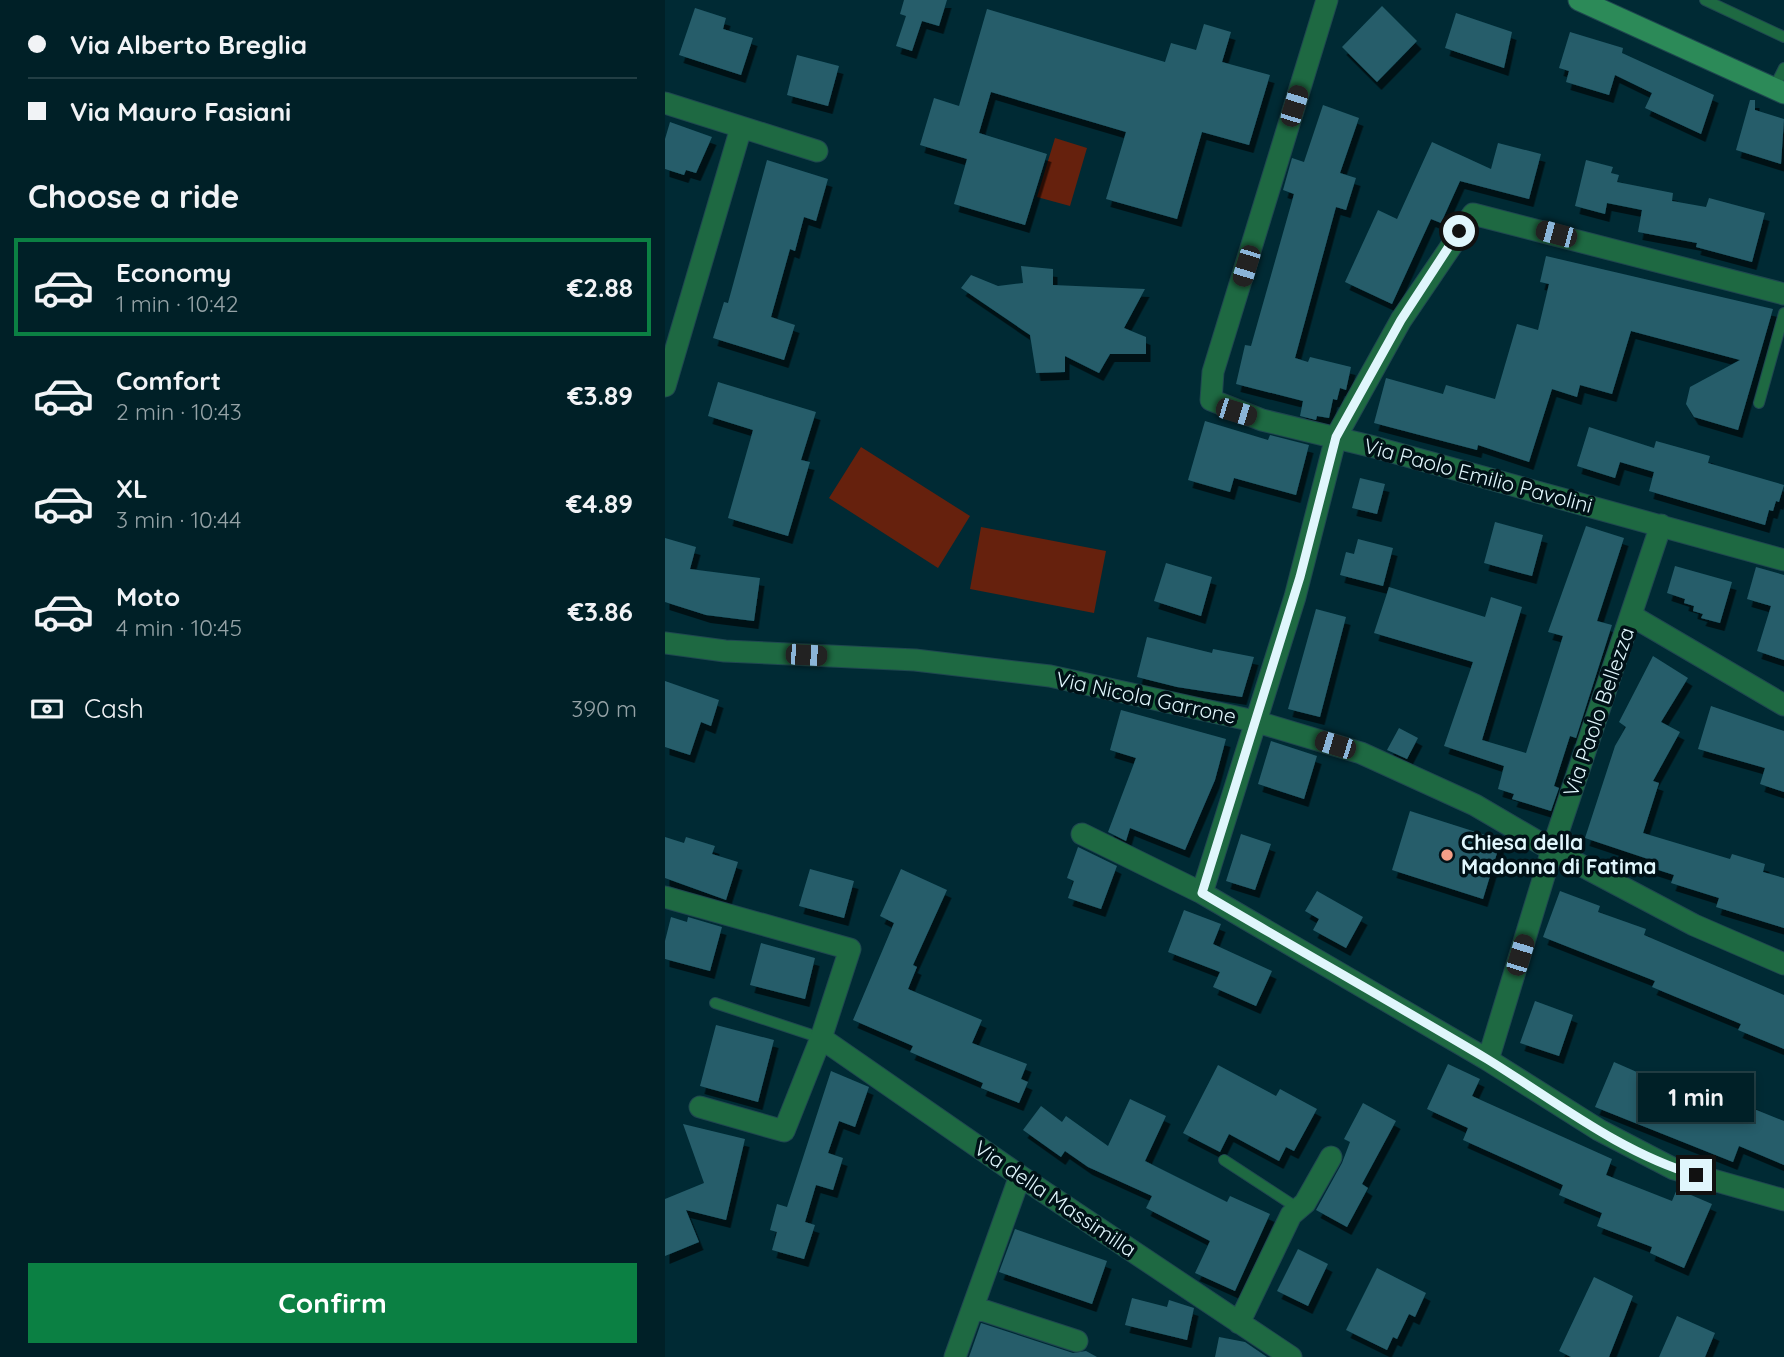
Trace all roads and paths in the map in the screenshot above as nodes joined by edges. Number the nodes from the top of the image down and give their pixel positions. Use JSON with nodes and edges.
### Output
{"nodes":[{"id":1,"x":1327,"y":0,"type":"edge"},
{"id":2,"x":1579,"y":0,"type":"edge"},
{"id":3,"x":1705,"y":0,"type":"edge"},
{"id":4,"x":1784,"y":37,"type":"edge"},
{"id":5,"x":1784,"y":68,"type":"edge"},
{"id":6,"x":1779,"y":90,"type":"edge"},
{"id":7,"x":665,"y":103,"type":"edge"},
{"id":8,"x":741,"y":128,"type":"junction"},
{"id":9,"x":817,"y":151,"type":"dead end"},
{"id":10,"x":1784,"y":294,"type":"edge"},
{"id":11,"x":1784,"y":313,"type":"edge"},
{"id":12,"x":665,"y":314,"type":"edge"},
{"id":13,"x":686,"y":321,"type":"junction"},
{"id":14,"x":665,"y":386,"type":"edge"},
{"id":15,"x":1759,"y":403,"type":"dead end"},
{"id":16,"x":1336,"y":437,"type":"junction"},
{"id":17,"x":1661,"y":525,"type":"junction"},
{"id":18,"x":1784,"y":560,"type":"edge"},
{"id":19,"x":1632,"y":617,"type":"junction"},
{"id":20,"x":665,"y":643,"type":"edge"},
{"id":21,"x":1784,"y":705,"type":"edge"},
{"id":22,"x":1254,"y":721,"type":"junction"},
{"id":23,"x":1082,"y":834,"type":"dead end"},
{"id":24,"x":1552,"y":850,"type":"junction"},
{"id":25,"x":1202,"y":893,"type":"junction"},
{"id":26,"x":665,"y":897,"type":"edge"},
{"id":27,"x":1784,"y":964,"type":"edge"},
{"id":28,"x":715,"y":1003,"type":"dead end"},
{"id":29,"x":821,"y":1038,"type":"junction"},
{"id":30,"x":1487,"y":1060,"type":"junction"},
{"id":31,"x":700,"y":1107,"type":"dead end"},
{"id":32,"x":1331,"y":1157,"type":"dead end"},
{"id":33,"x":1224,"y":1160,"type":"dead end"},
{"id":34,"x":1020,"y":1176,"type":"junction"},
{"id":35,"x":1784,"y":1200,"type":"edge"},
{"id":36,"x":1299,"y":1209,"type":"junction"},
{"id":37,"x":973,"y":1307,"type":"junction"},
{"id":38,"x":1239,"y":1322,"type":"junction"},
{"id":39,"x":1077,"y":1341,"type":"dead end"},
{"id":40,"x":955,"y":1357,"type":"edge"},
{"id":41,"x":1291,"y":1357,"type":"edge"}],
"edges":[{"from":1,"to":16,"type":"street","name":"Via Paolo Emilio Pavolini"},
{"from":2,"to":6,"type":"street"},
{"from":3,"to":4,"type":"lane"},
{"from":5,"to":6,"type":"lane"},
{"from":7,"to":8,"type":"street"},
{"from":8,"to":9,"type":"street"},
{"from":8,"to":13,"type":"street"},
{"from":10,"to":16,"type":"street"},
{"from":11,"to":15,"type":"lane"},
{"from":12,"to":13,"type":"street"},
{"from":13,"to":14,"type":"street"},
{"from":16,"to":17,"type":"street","name":"Via Paolo Emilio Pavolini"},
{"from":16,"to":22,"type":"street"},
{"from":17,"to":18,"type":"street","name":"Via Paolo Emilio Pavolini"},
{"from":17,"to":19,"type":"street","name":"Via Paolo Bellezza"},
{"from":19,"to":21,"type":"street"},
{"from":19,"to":24,"type":"street","name":"Via Paolo Bellezza"},
{"from":20,"to":22,"type":"street","name":"Via Nicola Garrone"},
{"from":22,"to":24,"type":"street","name":"Via Nicola Garrone"},
{"from":22,"to":25,"type":"street"},
{"from":23,"to":25,"type":"street"},
{"from":24,"to":27,"type":"street","name":"Via Nicola Garrone"},
{"from":24,"to":30,"type":"street","name":"Via Paolo Bellezza"},
{"from":25,"to":30,"type":"street"},
{"from":26,"to":29,"type":"street"},
{"from":28,"to":29,"type":"lane"},
{"from":29,"to":31,"type":"street"},
{"from":29,"to":34,"type":"street","name":"Via della Massimilla"},
{"from":30,"to":35,"type":"street"},
{"from":32,"to":36,"type":"street"},
{"from":33,"to":36,"type":"lane"},
{"from":34,"to":37,"type":"street"},
{"from":34,"to":38,"type":"street","name":"Via della Massimilla"},
{"from":36,"to":38,"type":"street"},
{"from":37,"to":39,"type":"street"},
{"from":37,"to":40,"type":"street"},
{"from":38,"to":41,"type":"street","name":"Via della Massimilla"}]}
